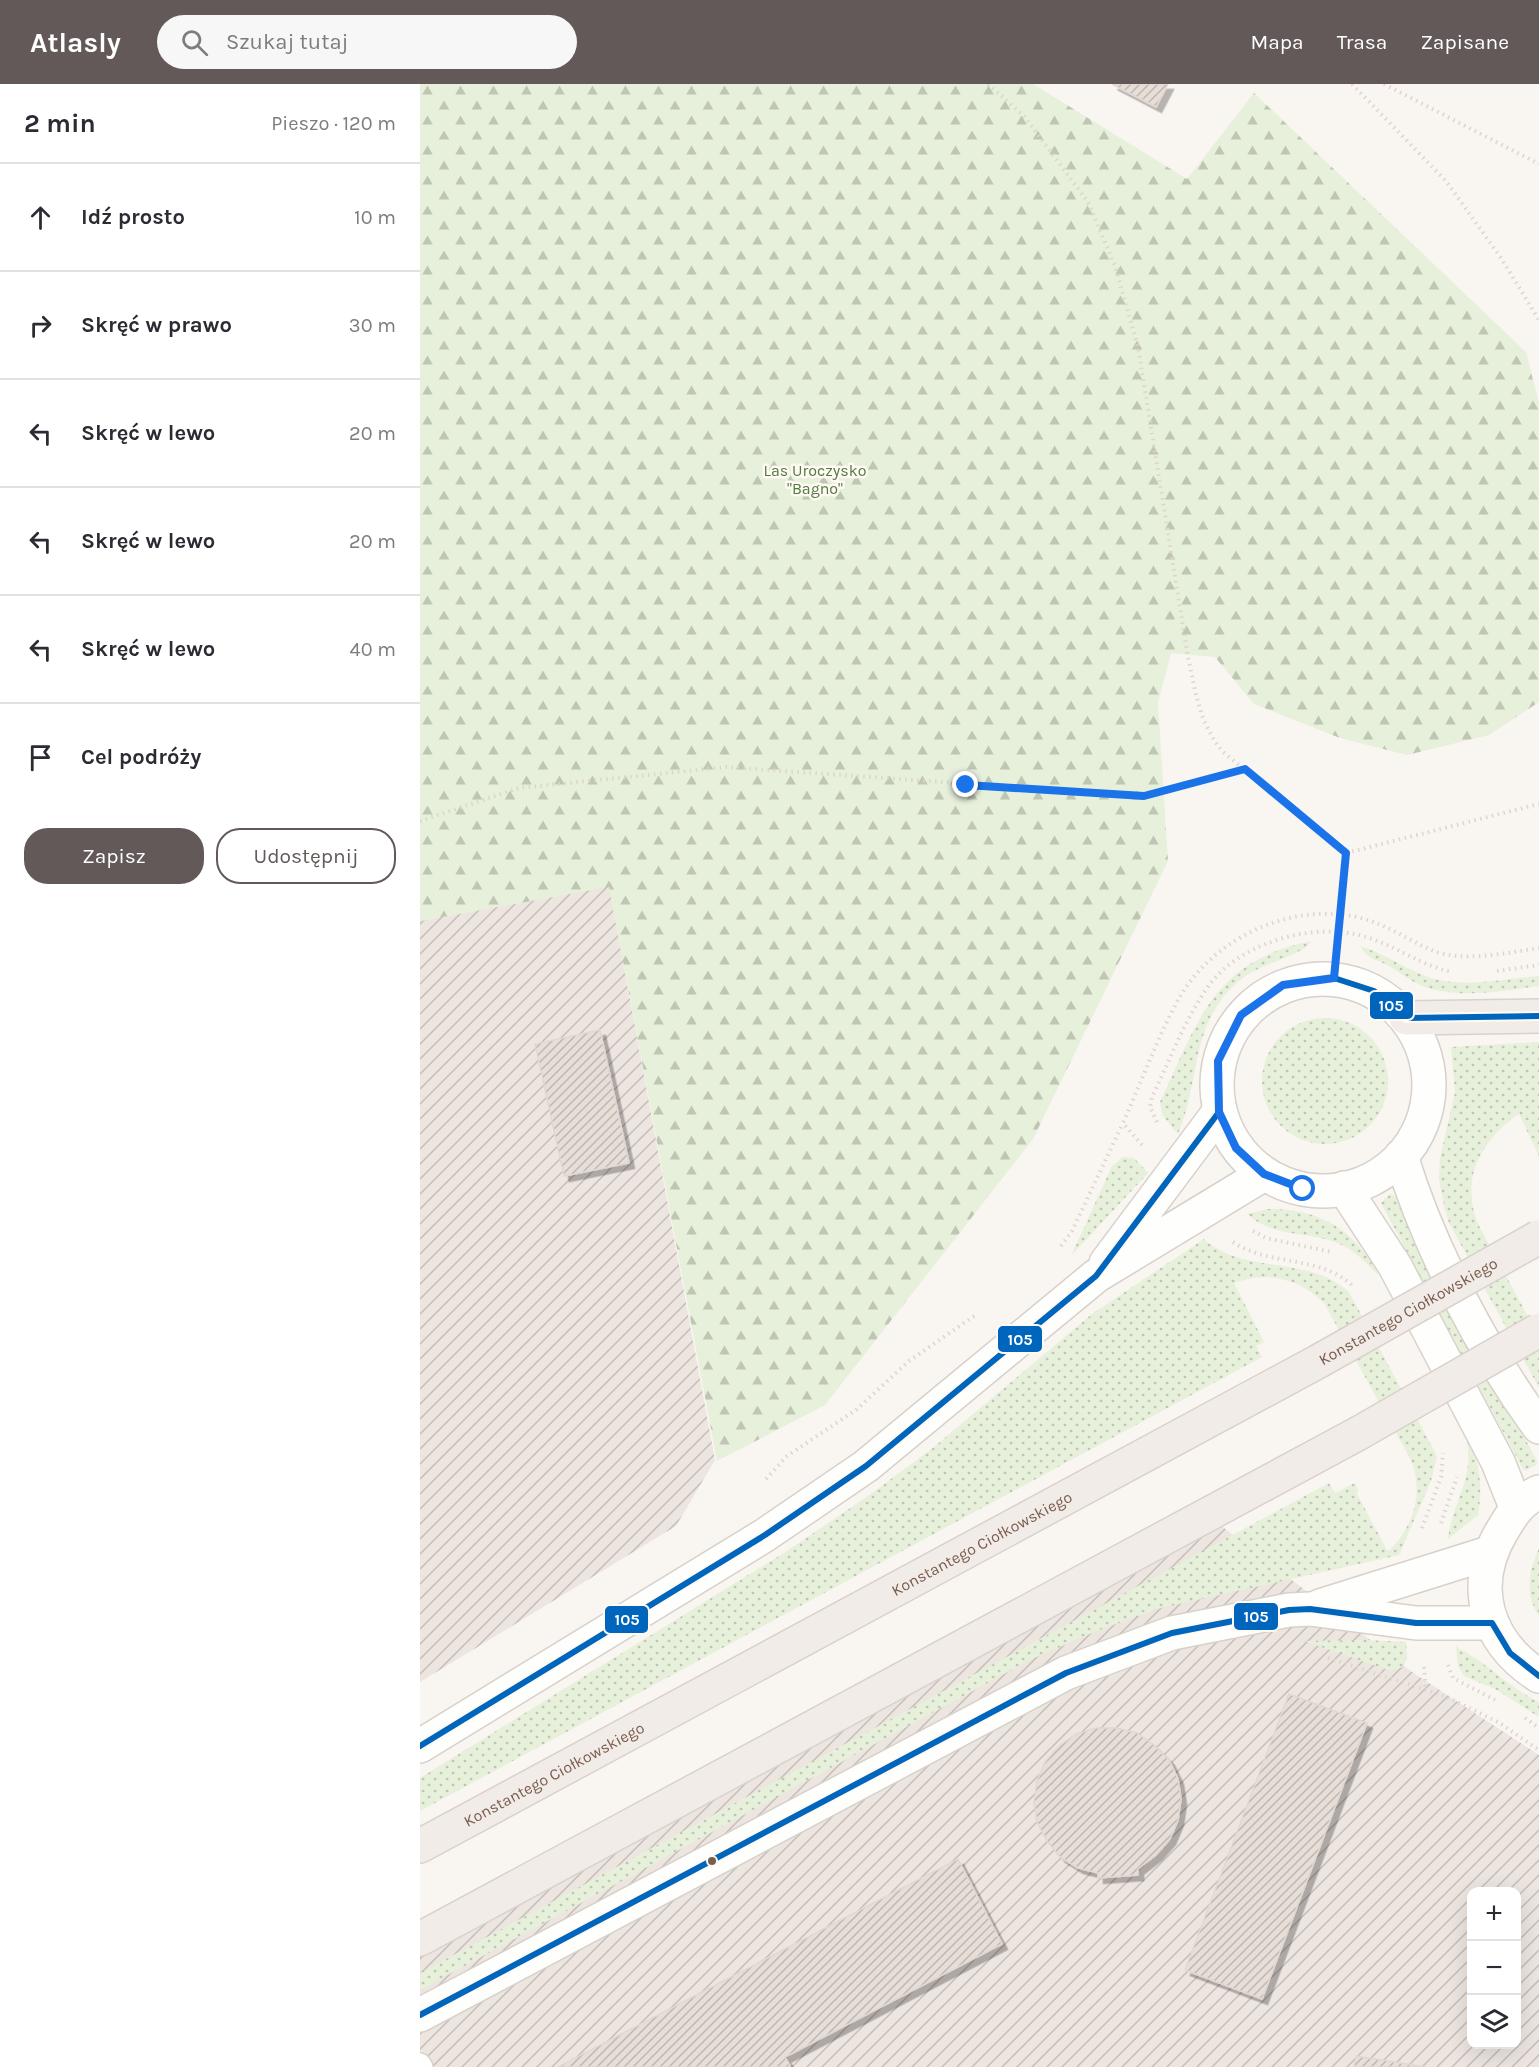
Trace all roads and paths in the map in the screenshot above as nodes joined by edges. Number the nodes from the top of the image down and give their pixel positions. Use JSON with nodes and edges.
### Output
{"nodes":[{"id":1,"x":988,"y":84,"type":"edge"},
{"id":2,"x":1352,"y":84,"type":"edge"},
{"id":3,"x":1384,"y":84,"type":"edge"},
{"id":4,"x":1539,"y":164,"type":"edge"},
{"id":5,"x":1539,"y":320,"type":"edge"},
{"id":6,"x":1245,"y":769,"type":"junction"},
{"id":7,"x":1539,"y":804,"type":"edge"},
{"id":8,"x":420,"y":822,"type":"edge"},
{"id":9,"x":1346,"y":853,"type":"junction"},
{"id":10,"x":1334,"y":978,"type":"junction"},
{"id":11,"x":1539,"y":1016,"type":"edge"},
{"id":12,"x":1407,"y":1018,"type":"junction"},
{"id":13,"x":1219,"y":1112,"type":"junction"},
{"id":14,"x":1123,"y":1123,"type":"dead end"},
{"id":15,"x":1401,"y":1156,"type":"junction"},
{"id":16,"x":1264,"y":1174,"type":"junction"},
{"id":17,"x":1344,"y":1188,"type":"junction"},
{"id":18,"x":1539,"y":1237,"type":"edge"},
{"id":19,"x":1055,"y":1254,"type":"dead end"},
{"id":20,"x":1096,"y":1276,"type":"junction"},
{"id":21,"x":983,"y":1311,"type":"dead end"},
{"id":22,"x":1539,"y":1330,"type":"edge"},
{"id":23,"x":1539,"y":1427,"type":"edge"},
{"id":24,"x":765,"y":1480,"type":"dead end"},
{"id":25,"x":1527,"y":1499,"type":"edge"},
{"id":26,"x":1489,"y":1553,"type":"junction"},
{"id":27,"x":1310,"y":1609,"type":"junction"},
{"id":28,"x":1492,"y":1623,"type":"junction"},
{"id":29,"x":1326,"y":1657,"type":"dead end"},
{"id":30,"x":1539,"y":1676,"type":"edge"},
{"id":31,"x":420,"y":1746,"type":"edge"},
{"id":32,"x":1539,"y":1750,"type":"edge"},
{"id":33,"x":420,"y":1845,"type":"edge"},
{"id":34,"x":420,"y":1939,"type":"edge"},
{"id":35,"x":420,"y":2015,"type":"edge"}],
"edges":[{"from":1,"to":6,"type":"path"},
{"from":2,"to":5,"type":"path"},
{"from":3,"to":4,"type":"path"},
{"from":6,"to":8,"type":"path"},
{"from":6,"to":9,"type":"path"},
{"from":7,"to":9,"type":"path"},
{"from":9,"to":10,"type":"path"},
{"from":10,"to":12,"type":"street"},
{"from":10,"to":13,"type":"street"},
{"from":11,"to":12,"type":"highway"},
{"from":12,"to":15,"type":"street"},
{"from":13,"to":16,"type":"street"},
{"from":13,"to":20,"type":"street"},
{"from":14,"to":19,"type":"path"},
{"from":15,"to":17,"type":"street"},
{"from":15,"to":23,"type":"street"},
{"from":16,"to":17,"type":"street"},
{"from":16,"to":20,"type":"street"},
{"from":17,"to":25,"type":"street"},
{"from":18,"to":33,"type":"highway","name":"Konstantego Ciołkowskiego","bridge":true},
{"from":20,"to":31,"type":"street"},
{"from":21,"to":24,"type":"path"},
{"from":22,"to":34,"type":"highway","bridge":true},
{"from":25,"to":26,"type":"street"},
{"from":26,"to":27,"type":"street"},
{"from":26,"to":28,"type":"street"},
{"from":27,"to":28,"type":"street"},
{"from":27,"to":35,"type":"street"},
{"from":28,"to":30,"type":"street"},
{"from":29,"to":32,"type":"path"}]}
